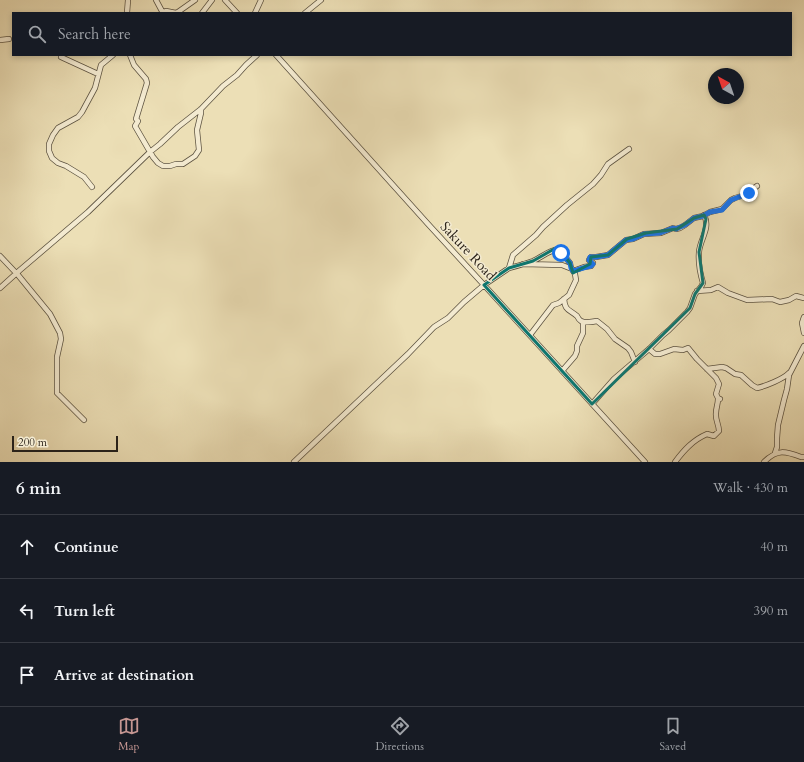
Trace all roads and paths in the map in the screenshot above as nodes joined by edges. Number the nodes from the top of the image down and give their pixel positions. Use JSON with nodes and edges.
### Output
{"nodes":[{"id":1,"x":156,"y":0,"type":"edge"},
{"id":2,"x":195,"y":0,"type":"edge"},
{"id":3,"x":212,"y":0,"type":"edge"},
{"id":4,"x":225,"y":0,"type":"edge"},
{"id":5,"x":261,"y":0,"type":"edge"},
{"id":6,"x":321,"y":0,"type":"edge"},
{"id":7,"x":130,"y":1,"type":"edge"},
{"id":8,"x":127,"y":12,"type":"edge"},
{"id":9,"x":162,"y":12,"type":"edge"},
{"id":10,"x":178,"y":12,"type":"edge"},
{"id":11,"x":203,"y":12,"type":"edge"},
{"id":12,"x":236,"y":12,"type":"edge"},
{"id":13,"x":255,"y":12,"type":"edge"},
{"id":14,"x":306,"y":12,"type":"edge"},
{"id":15,"x":9,"y":38,"type":"dead end"},
{"id":16,"x":0,"y":40,"type":"edge"},
{"id":17,"x":110,"y":56,"type":"edge"},
{"id":18,"x":130,"y":56,"type":"edge"},
{"id":19,"x":256,"y":56,"type":"edge"},
{"id":20,"x":277,"y":56,"type":"edge"},
{"id":21,"x":61,"y":57,"type":"dead end"},
{"id":22,"x":98,"y":74,"type":"junction"},
{"id":23,"x":201,"y":109,"type":"junction"},
{"id":24,"x":629,"y":149,"type":"dead end"},
{"id":25,"x":150,"y":152,"type":"junction"},
{"id":26,"x":757,"y":186,"type":"dead end"},
{"id":27,"x":92,"y":187,"type":"dead end"},
{"id":28,"x":704,"y":216,"type":"junction"},
{"id":29,"x":0,"y":256,"type":"edge"},
{"id":30,"x":523,"y":264,"type":"junction"},
{"id":31,"x":508,"y":268,"type":"junction"},
{"id":32,"x":572,"y":269,"type":"junction"},
{"id":33,"x":16,"y":273,"type":"junction"},
{"id":34,"x":484,"y":285,"type":"junction"},
{"id":35,"x":0,"y":288,"type":"edge"},
{"id":36,"x":697,"y":291,"type":"junction"},
{"id":37,"x":804,"y":298,"type":"edge"},
{"id":38,"x":564,"y":299,"type":"junction"},
{"id":39,"x":804,"y":318,"type":"edge"},
{"id":40,"x":583,"y":322,"type":"junction"},
{"id":41,"x":804,"y":333,"type":"edge"},
{"id":42,"x":530,"y":336,"type":"junction"},
{"id":43,"x":804,"y":346,"type":"edge"},
{"id":44,"x":649,"y":349,"type":"junction"},
{"id":45,"x":635,"y":362,"type":"junction"},
{"id":46,"x":706,"y":369,"type":"junction"},
{"id":47,"x":562,"y":371,"type":"junction"},
{"id":48,"x":789,"y":373,"type":"junction"},
{"id":49,"x":592,"y":404,"type":"junction"},
{"id":50,"x":84,"y":420,"type":"dead end"},
{"id":51,"x":775,"y":453,"type":"junction"},
{"id":52,"x":804,"y":456,"type":"edge"},
{"id":53,"x":294,"y":462,"type":"edge"},
{"id":54,"x":644,"y":462,"type":"edge"},
{"id":55,"x":675,"y":462,"type":"edge"},
{"id":56,"x":764,"y":462,"type":"edge"}],
"edges":[{"from":1,"to":9,"type":"street"},
{"from":2,"to":10,"type":"street"},
{"from":3,"to":11,"type":"street"},
{"from":4,"to":12,"type":"street"},
{"from":5,"to":13,"type":"street"},
{"from":6,"to":14,"type":"street"},
{"from":7,"to":8,"type":"street"},
{"from":15,"to":16,"type":"street"},
{"from":17,"to":22,"type":"street"},
{"from":18,"to":25,"type":"street"},
{"from":19,"to":23,"type":"street"},
{"from":20,"to":34,"type":"street","name":"Sakure Road"},
{"from":21,"to":22,"type":"street"},
{"from":22,"to":27,"type":"street"},
{"from":23,"to":25,"type":"street"},
{"from":23,"to":25,"type":"street"},
{"from":24,"to":31,"type":"street"},
{"from":25,"to":33,"type":"street"},
{"from":26,"to":28,"type":"street"},
{"from":28,"to":32,"type":"street"},
{"from":28,"to":36,"type":"street"},
{"from":29,"to":33,"type":"street"},
{"from":30,"to":31,"type":"street"},
{"from":30,"to":32,"type":"street"},
{"from":30,"to":32,"type":"street"},
{"from":31,"to":34,"type":"street"},
{"from":32,"to":38,"type":"street"},
{"from":33,"to":35,"type":"street"},
{"from":33,"to":50,"type":"street"},
{"from":34,"to":42,"type":"street","name":"Sakure Road"},
{"from":34,"to":53,"type":"street"},
{"from":36,"to":37,"type":"street"},
{"from":36,"to":44,"type":"street"},
{"from":38,"to":40,"type":"street"},
{"from":38,"to":42,"type":"street"},
{"from":39,"to":41,"type":"street"},
{"from":40,"to":45,"type":"street"},
{"from":40,"to":47,"type":"street"},
{"from":42,"to":47,"type":"street","name":"Sakure Road"},
{"from":43,"to":48,"type":"street"},
{"from":44,"to":45,"type":"street"},
{"from":44,"to":46,"type":"street"},
{"from":45,"to":49,"type":"street"},
{"from":46,"to":48,"type":"street"},
{"from":46,"to":55,"type":"street"},
{"from":47,"to":49,"type":"street","name":"Sakure Road"},
{"from":48,"to":51,"type":"street"},
{"from":49,"to":54,"type":"street","name":"Sakure Road"},
{"from":51,"to":52,"type":"street"},
{"from":51,"to":56,"type":"street"}]}
